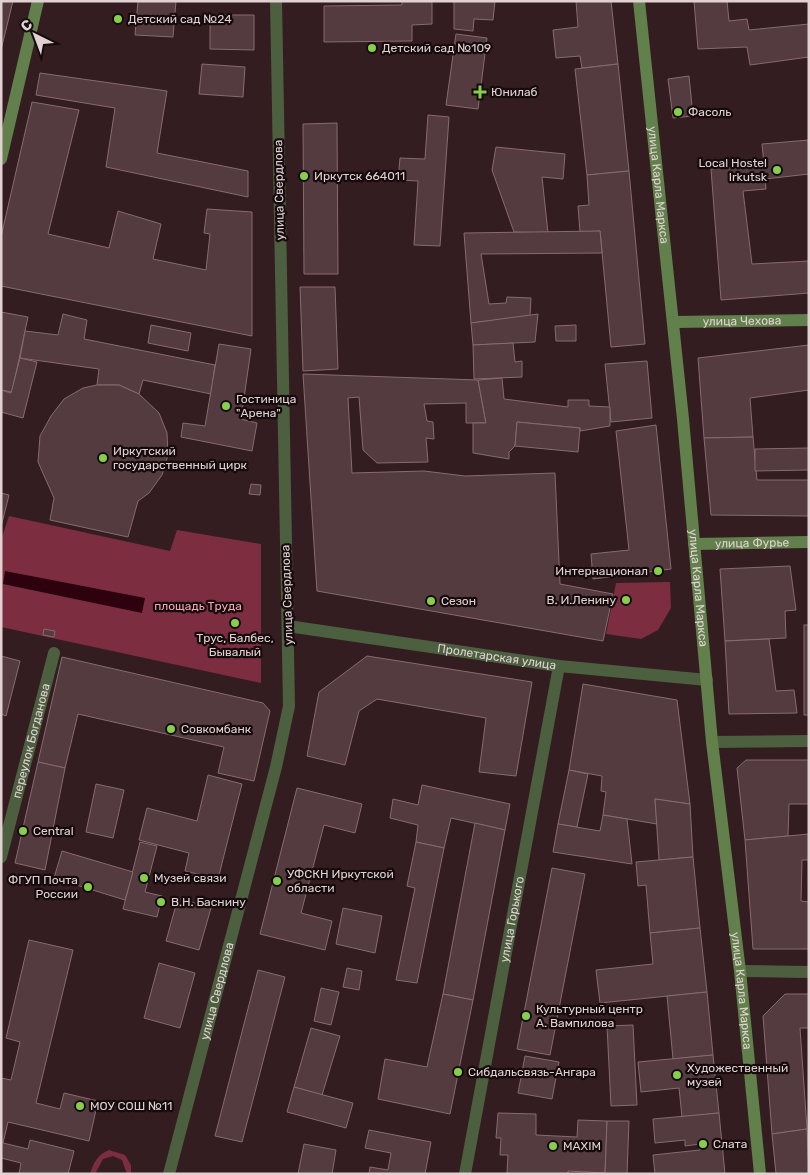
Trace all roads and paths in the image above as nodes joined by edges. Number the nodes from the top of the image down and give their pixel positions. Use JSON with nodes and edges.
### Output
{"nodes":[{"id":1,"x":38,"y":1,"type":"edge"},
{"id":2,"x":276,"y":1,"type":"edge"},
{"id":3,"x":639,"y":1,"type":"edge"},
{"id":4,"x":1,"y":159,"type":"edge"},
{"id":5,"x":809,"y":320,"type":"edge"},
{"id":6,"x":674,"y":322,"type":"junction"},
{"id":7,"x":809,"y":542,"type":"edge"},
{"id":8,"x":694,"y":544,"type":"junction"},
{"id":9,"x":288,"y":626,"type":"junction"},
{"id":10,"x":54,"y":653,"type":"dead end"},
{"id":11,"x":559,"y":666,"type":"junction"},
{"id":12,"x":707,"y":680,"type":"junction"},
{"id":13,"x":809,"y":741,"type":"edge"},
{"id":14,"x":712,"y":742,"type":"junction"},
{"id":15,"x":1,"y":857,"type":"edge"},
{"id":16,"x":740,"y":971,"type":"junction"},
{"id":17,"x":809,"y":972,"type":"edge"},
{"id":18,"x":170,"y":1174,"type":"edge"},
{"id":19,"x":465,"y":1174,"type":"edge"},
{"id":20,"x":760,"y":1174,"type":"edge"}],
"edges":[{"from":1,"to":4,"type":"main road"},
{"from":2,"to":9,"type":"street","name":"улица Свердлова"},
{"from":3,"to":6,"type":"main road","name":"улица Карла Маркса"},
{"from":5,"to":6,"type":"main road","name":"улица Чехова"},
{"from":6,"to":8,"type":"main road","name":"улица Карла Маркса"},
{"from":7,"to":8,"type":"main road","name":"улица Фурье"},
{"from":8,"to":12,"type":"main road","name":"улица Карла Маркса"},
{"from":9,"to":11,"type":"street","name":"Пролетарская улица"},
{"from":9,"to":18,"type":"street","name":"улица Свердлова"},
{"from":10,"to":15,"type":"street","name":"переулок Богданова"},
{"from":11,"to":12,"type":"street","name":"Пролетарская улица"},
{"from":11,"to":19,"type":"street","name":"улица Горького"},
{"from":12,"to":14,"type":"main road","name":"улица Карла Маркса"},
{"from":13,"to":14,"type":"street"},
{"from":14,"to":16,"type":"main road","name":"улица Карла Маркса"},
{"from":16,"to":17,"type":"street"},
{"from":16,"to":20,"type":"main road","name":"улица Карла Маркса"}]}
